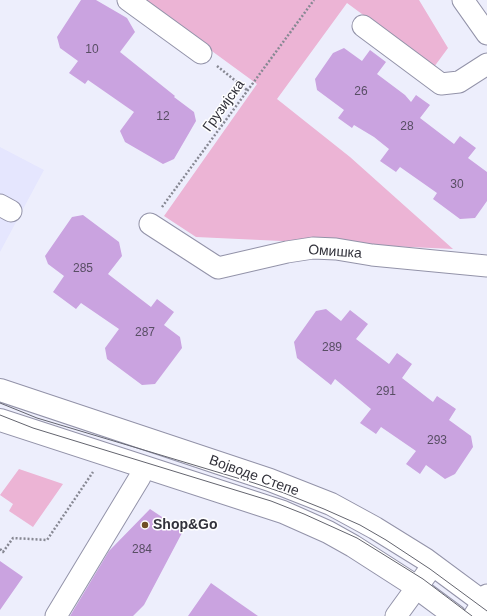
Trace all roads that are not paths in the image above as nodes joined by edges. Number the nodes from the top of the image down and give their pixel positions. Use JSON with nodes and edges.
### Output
{"nodes":[{"id":1,"x":128,"y":0,"type":"edge"},
{"id":2,"x":463,"y":0,"type":"edge"},
{"id":3,"x":363,"y":26,"type":"dead end"},
{"id":4,"x":487,"y":34,"type":"edge"},
{"id":5,"x":201,"y":53,"type":"road end"},
{"id":6,"x":487,"y":64,"type":"edge"},
{"id":7,"x":150,"y":224,"type":"road end"},
{"id":8,"x":487,"y":266,"type":"edge"},
{"id":9,"x":0,"y":390,"type":"edge"},
{"id":10,"x":0,"y":420,"type":"edge"},
{"id":11,"x":143,"y":467,"type":"junction"},
{"id":12,"x":433,"y":565,"type":"junction"},
{"id":13,"x":416,"y":587,"type":"junction"},
{"id":14,"x":483,"y":605,"type":"edge"},
{"id":15,"x":56,"y":616,"type":"edge"},
{"id":16,"x":396,"y":616,"type":"edge"},
{"id":17,"x":455,"y":616,"type":"edge"}],
"edges":[{"from":1,"to":5,"type":"street"},
{"from":2,"to":4,"type":"street"},
{"from":3,"to":6,"type":"street"},
{"from":7,"to":8,"type":"street","name":"Омишка"},
{"from":9,"to":12,"type":"main road","name":"Војводе Степе"},
{"from":10,"to":11,"type":"main road","name":"Војводе Степе"},
{"from":11,"to":13,"type":"main road","name":"Војводе Степе"},
{"from":11,"to":15,"type":"street"},
{"from":12,"to":13,"type":"street"},
{"from":12,"to":14,"type":"main road","name":"Војводе Степе"},
{"from":13,"to":16,"type":"street"},
{"from":13,"to":17,"type":"main road","name":"Војводе Степе"}]}
